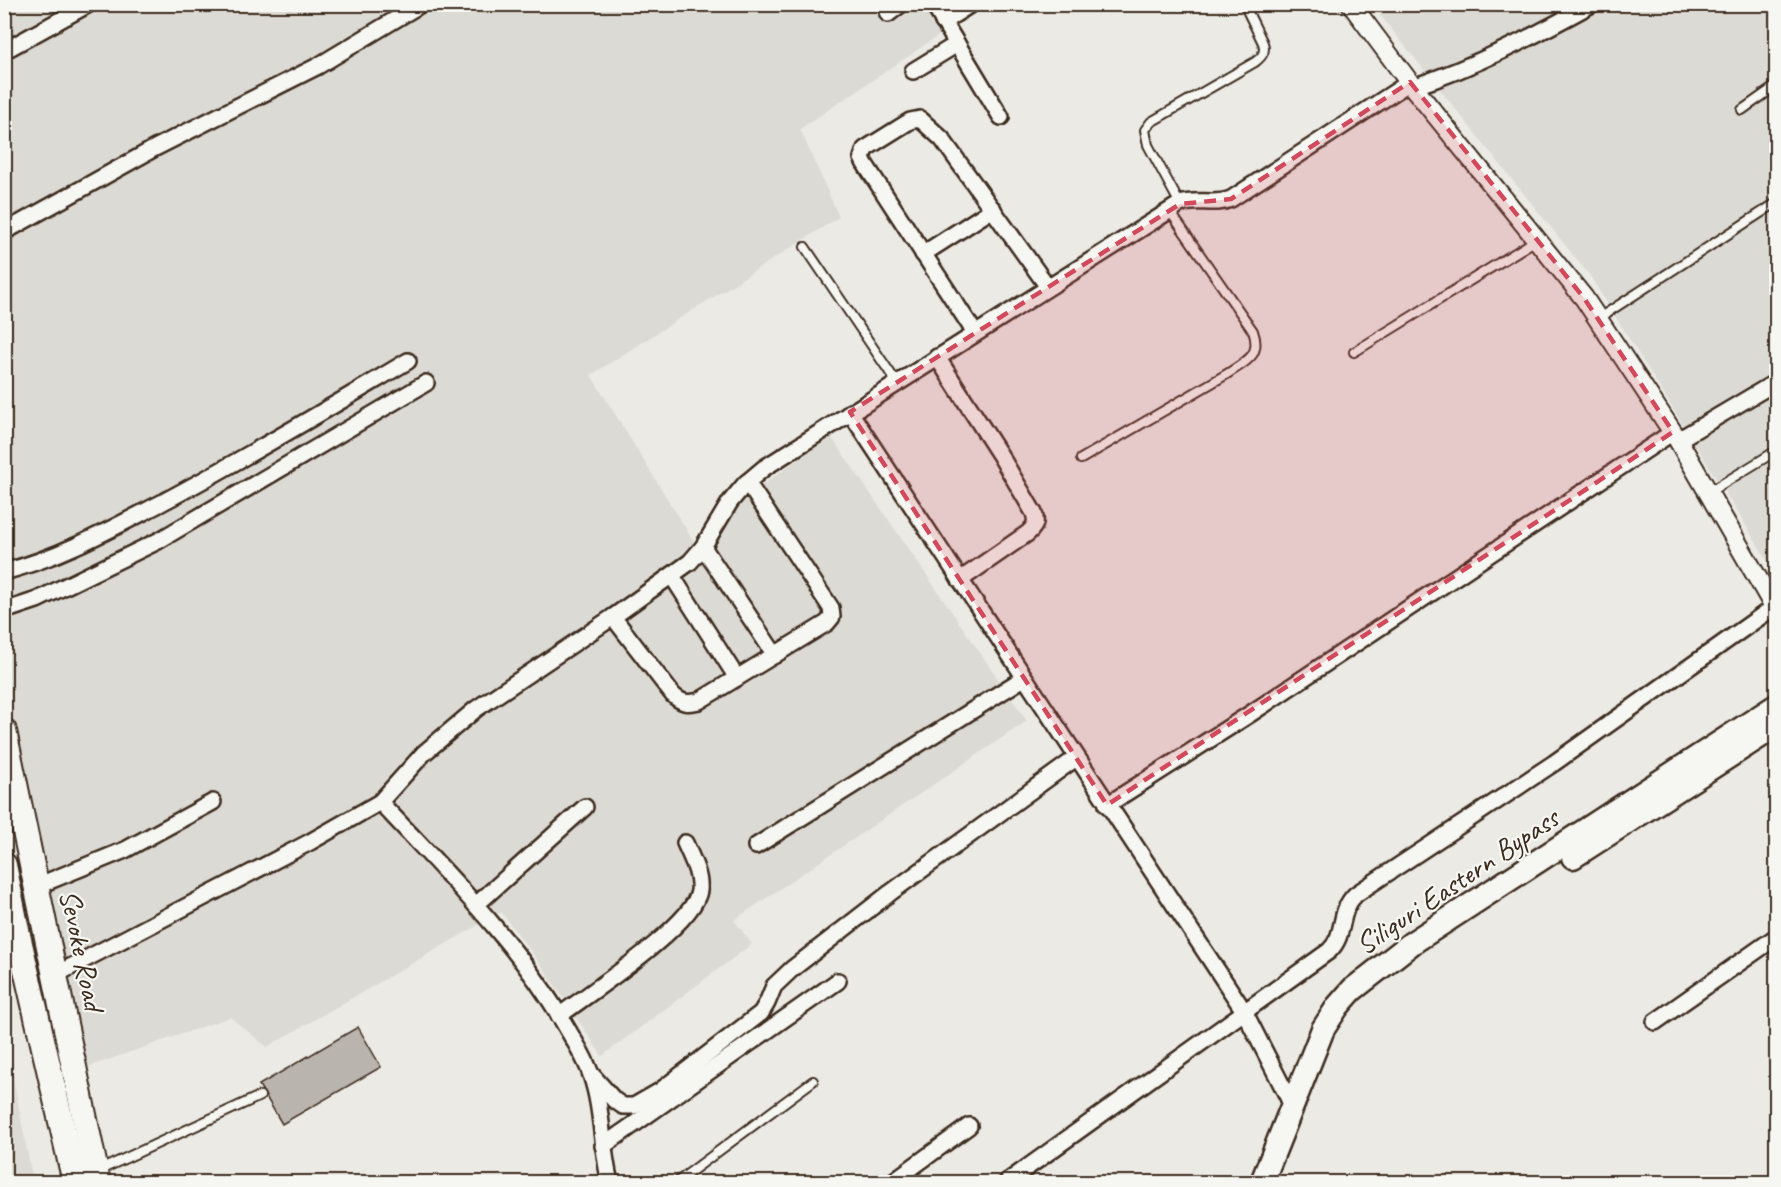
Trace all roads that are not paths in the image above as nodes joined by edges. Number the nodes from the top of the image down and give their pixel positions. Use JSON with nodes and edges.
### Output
{"nodes":[{"id":1,"x":89,"y":4,"type":"edge"},
{"id":2,"x":421,"y":4,"type":"edge"},
{"id":3,"x":901,"y":4,"type":"edge"},
{"id":4,"x":933,"y":4,"type":"edge"},
{"id":5,"x":971,"y":4,"type":"edge"},
{"id":6,"x":1244,"y":4,"type":"edge"},
{"id":7,"x":1351,"y":4,"type":"edge"},
{"id":8,"x":1592,"y":4,"type":"edge"},
{"id":9,"x":888,"y":14,"type":"dead end"},
{"id":10,"x":944,"y":22,"type":"junction"},
{"id":11,"x":957,"y":44,"type":"junction"},
{"id":12,"x":4,"y":51,"type":"edge"},
{"id":13,"x":912,"y":71,"type":"dead end"},
{"id":14,"x":1411,"y":85,"type":"junction"},
{"id":15,"x":1776,"y":86,"type":"edge"},
{"id":16,"x":1742,"y":110,"type":"dead end"},
{"id":17,"x":1001,"y":117,"type":"dead end"},
{"id":18,"x":1776,"y":203,"type":"edge"},
{"id":19,"x":1174,"y":207,"type":"junction"},
{"id":20,"x":993,"y":210,"type":"junction"},
{"id":21,"x":4,"y":232,"type":"edge"},
{"id":22,"x":1536,"y":240,"type":"junction"},
{"id":23,"x":805,"y":247,"type":"dead end"},
{"id":24,"x":922,"y":254,"type":"junction"},
{"id":25,"x":1048,"y":287,"type":"junction"},
{"id":26,"x":1598,"y":319,"type":"junction"},
{"id":27,"x":975,"y":333,"type":"junction"},
{"id":28,"x":1354,"y":352,"type":"dead end"},
{"id":29,"x":937,"y":357,"type":"junction"},
{"id":30,"x":408,"y":361,"type":"dead end"},
{"id":31,"x":1776,"y":382,"type":"edge"},
{"id":32,"x":426,"y":383,"type":"dead end"},
{"id":33,"x":897,"y":383,"type":"junction"},
{"id":34,"x":850,"y":412,"type":"junction"},
{"id":35,"x":1675,"y":436,"type":"junction"},
{"id":36,"x":1776,"y":451,"type":"edge"},
{"id":37,"x":1081,"y":459,"type":"dead end"},
{"id":38,"x":747,"y":482,"type":"junction"},
{"id":39,"x":1708,"y":493,"type":"junction"},
{"id":40,"x":704,"y":547,"type":"junction"},
{"id":41,"x":4,"y":572,"type":"edge"},
{"id":42,"x":672,"y":576,"type":"junction"},
{"id":43,"x":960,"y":580,"type":"junction"},
{"id":44,"x":1775,"y":609,"type":"edge"},
{"id":45,"x":4,"y":612,"type":"edge"},
{"id":46,"x":613,"y":617,"type":"junction"},
{"id":47,"x":775,"y":655,"type":"junction"},
{"id":48,"x":737,"y":678,"type":"junction"},
{"id":49,"x":1024,"y":678,"type":"junction"},
{"id":50,"x":1776,"y":706,"type":"edge"},
{"id":51,"x":1776,"y":726,"type":"edge"},
{"id":52,"x":4,"y":731,"type":"edge"},
{"id":53,"x":1076,"y":758,"type":"junction"},
{"id":54,"x":213,"y":802,"type":"dead end"},
{"id":55,"x":380,"y":802,"type":"junction"},
{"id":56,"x":1107,"y":805,"type":"junction"},
{"id":57,"x":585,"y":807,"type":"dead end"},
{"id":58,"x":685,"y":843,"type":"dead end"},
{"id":59,"x":756,"y":846,"type":"dead end"},
{"id":60,"x":4,"y":865,"type":"edge"},
{"id":61,"x":37,"y":886,"type":"junction"},
{"id":62,"x":476,"y":905,"type":"junction"},
{"id":63,"x":1776,"y":937,"type":"edge"},
{"id":64,"x":11,"y":938,"type":"edge"},
{"id":65,"x":55,"y":975,"type":"junction"},
{"id":66,"x":838,"y":981,"type":"dead end"},
{"id":67,"x":1244,"y":1011,"type":"junction"},
{"id":68,"x":560,"y":1016,"type":"junction"},
{"id":69,"x":1655,"y":1022,"type":"dead end"},
{"id":70,"x":591,"y":1074,"type":"junction"},
{"id":71,"x":813,"y":1081,"type":"dead end"},
{"id":72,"x":260,"y":1096,"type":"dead end"},
{"id":73,"x":1292,"y":1106,"type":"junction"},
{"id":74,"x":969,"y":1126,"type":"dead end"},
{"id":75,"x":603,"y":1146,"type":"junction"},
{"id":76,"x":90,"y":1179,"type":"edge"},
{"id":77,"x":610,"y":1182,"type":"edge"},
{"id":78,"x":677,"y":1182,"type":"edge"},
{"id":79,"x":892,"y":1182,"type":"edge"},
{"id":80,"x":1007,"y":1182,"type":"edge"},
{"id":81,"x":1262,"y":1182,"type":"edge"},
{"id":82,"x":1278,"y":1182,"type":"edge"}],
"edges":[{"from":1,"to":12,"type":"street"},
{"from":2,"to":21,"type":"street"},
{"from":3,"to":9,"type":"street"},
{"from":4,"to":10,"type":"street"},
{"from":5,"to":10,"type":"street"},
{"from":6,"to":19,"type":"lane"},
{"from":7,"to":14,"type":"street"},
{"from":8,"to":14,"type":"street"},
{"from":10,"to":11,"type":"street"},
{"from":11,"to":13,"type":"street"},
{"from":11,"to":17,"type":"street"},
{"from":14,"to":19,"type":"street"},
{"from":14,"to":22,"type":"street"},
{"from":15,"to":16,"type":"lane"},
{"from":18,"to":26,"type":"lane"},
{"from":19,"to":25,"type":"street"},
{"from":19,"to":37,"type":"lane"},
{"from":20,"to":24,"type":"street"},
{"from":20,"to":24,"type":"street"},
{"from":20,"to":25,"type":"street"},
{"from":22,"to":26,"type":"street"},
{"from":22,"to":28,"type":"lane"},
{"from":23,"to":33,"type":"lane"},
{"from":24,"to":27,"type":"street"},
{"from":25,"to":27,"type":"street"},
{"from":26,"to":35,"type":"street"},
{"from":27,"to":29,"type":"street"},
{"from":29,"to":33,"type":"street"},
{"from":29,"to":43,"type":"street"},
{"from":30,"to":41,"type":"street"},
{"from":31,"to":35,"type":"street"},
{"from":32,"to":45,"type":"street"},
{"from":33,"to":34,"type":"street"},
{"from":34,"to":38,"type":"street"},
{"from":34,"to":43,"type":"street"},
{"from":35,"to":39,"type":"street"},
{"from":35,"to":56,"type":"street"},
{"from":36,"to":39,"type":"lane"},
{"from":38,"to":40,"type":"street"},
{"from":38,"to":47,"type":"street"},
{"from":39,"to":44,"type":"street"},
{"from":40,"to":42,"type":"street"},
{"from":40,"to":47,"type":"street"},
{"from":42,"to":46,"type":"street"},
{"from":42,"to":48,"type":"street"},
{"from":43,"to":49,"type":"street"},
{"from":44,"to":67,"type":"street"},
{"from":46,"to":48,"type":"street"},
{"from":46,"to":55,"type":"street"},
{"from":47,"to":48,"type":"street"},
{"from":49,"to":53,"type":"street"},
{"from":49,"to":59,"type":"street"},
{"from":50,"to":73,"type":"main road","name":"Siliguri Eastern Bypass"},
{"from":51,"to":82,"type":"main road","name":"Siliguri Eastern Bypass"},
{"from":52,"to":61,"type":"highway","name":"Sevoke Road"},
{"from":53,"to":56,"type":"street"},
{"from":53,"to":70,"type":"street"},
{"from":54,"to":61,"type":"street"},
{"from":55,"to":62,"type":"street"},
{"from":55,"to":65,"type":"street"},
{"from":56,"to":67,"type":"street"},
{"from":57,"to":62,"type":"street"},
{"from":58,"to":68,"type":"street"},
{"from":60,"to":64,"type":"highway","name":"Sevoke Road"},
{"from":61,"to":65,"type":"highway","name":"Sevoke Road"},
{"from":62,"to":68,"type":"street"},
{"from":63,"to":69,"type":"street"},
{"from":64,"to":76,"type":"highway","name":"Sevoke Road"},
{"from":65,"to":76,"type":"highway","name":"Sevoke Road"},
{"from":66,"to":75,"type":"street"},
{"from":67,"to":73,"type":"street"},
{"from":67,"to":80,"type":"street"},
{"from":68,"to":70,"type":"street"},
{"from":70,"to":75,"type":"street"},
{"from":71,"to":78,"type":"lane"},
{"from":72,"to":76,"type":"lane"},
{"from":73,"to":81,"type":"main road","name":"Siliguri Eastern Bypass"},
{"from":74,"to":79,"type":"street"},
{"from":75,"to":77,"type":"street"}]}
